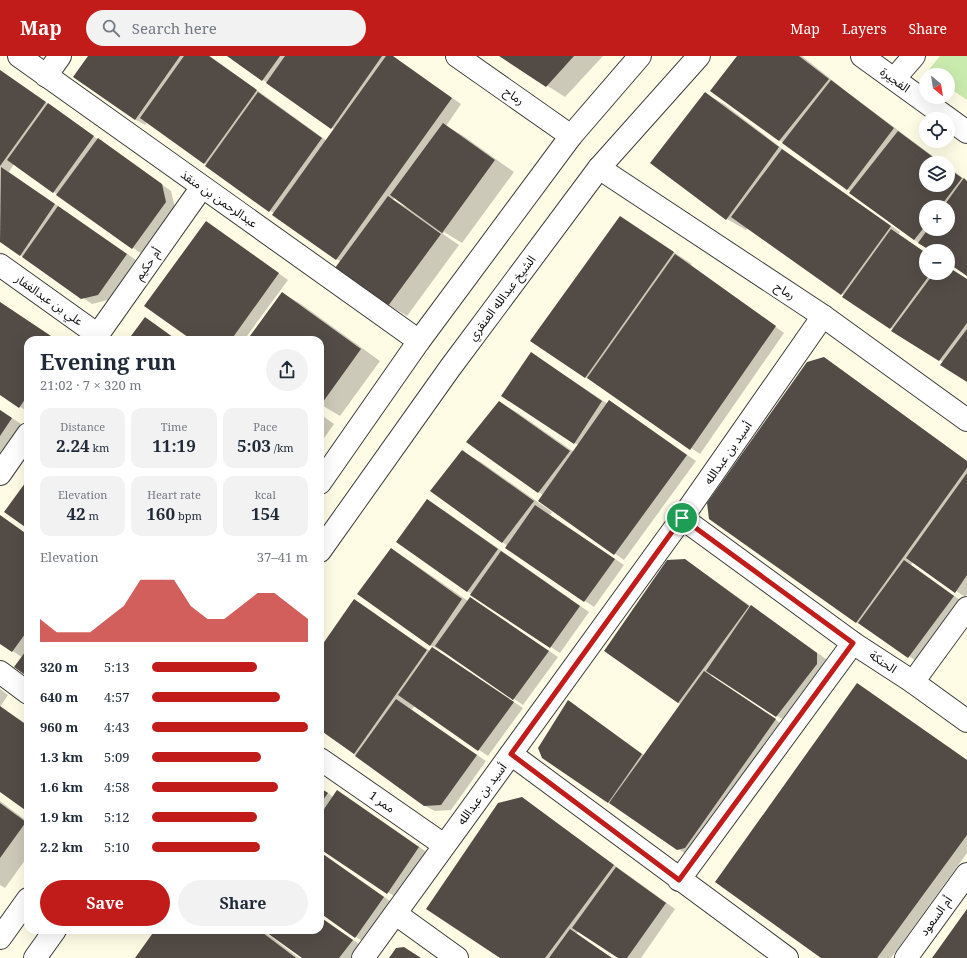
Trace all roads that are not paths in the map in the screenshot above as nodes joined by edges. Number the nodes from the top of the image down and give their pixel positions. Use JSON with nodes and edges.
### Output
{"nodes":[{"id":1,"x":19,"y":56,"type":"edge"},
{"id":2,"x":60,"y":56,"type":"edge"},
{"id":3,"x":458,"y":56,"type":"edge"},
{"id":4,"x":640,"y":56,"type":"edge"},
{"id":5,"x":699,"y":56,"type":"edge"},
{"id":6,"x":862,"y":56,"type":"edge"},
{"id":7,"x":914,"y":56,"type":"edge"},
{"id":8,"x":46,"y":76,"type":"junction"},
{"id":9,"x":894,"y":79,"type":"junction"},
{"id":10,"x":967,"y":132,"type":"edge"},
{"id":11,"x":571,"y":136,"type":"junction"},
{"id":12,"x":599,"y":168,"type":"junction"},
{"id":13,"x":202,"y":187,"type":"junction"},
{"id":14,"x":0,"y":265,"type":"edge"},
{"id":15,"x":823,"y":316,"type":"junction"},
{"id":16,"x":95,"y":336,"type":"edge"},
{"id":17,"x":97,"y":336,"type":"edge"},
{"id":18,"x":419,"y":341,"type":"junction"},
{"id":19,"x":967,"y":420,"type":"edge"},
{"id":20,"x":24,"y":440,"type":"edge"},
{"id":21,"x":0,"y":474,"type":"edge"},
{"id":22,"x":324,"y":477,"type":"edge"},
{"id":23,"x":682,"y":518,"type":"junction"},
{"id":24,"x":324,"y":545,"type":"edge"},
{"id":25,"x":967,"y":608,"type":"edge"},
{"id":26,"x":853,"y":643,"type":"junction"},
{"id":27,"x":0,"y":672,"type":"edge"},
{"id":28,"x":913,"y":682,"type":"junction"},
{"id":29,"x":24,"y":690,"type":"edge"},
{"id":30,"x":967,"y":722,"type":"edge"},
{"id":31,"x":511,"y":754,"type":"junction"},
{"id":32,"x":324,"y":762,"type":"edge"},
{"id":33,"x":444,"y":845,"type":"junction"},
{"id":34,"x":967,"y":874,"type":"edge"},
{"id":35,"x":679,"y":880,"type":"junction"},
{"id":36,"x":24,"y":905,"type":"edge"},
{"id":37,"x":396,"y":914,"type":"junction"},
{"id":38,"x":52,"y":934,"type":"edge"},
{"id":39,"x":0,"y":938,"type":"edge"},
{"id":40,"x":35,"y":958,"type":"edge"},
{"id":41,"x":363,"y":958,"type":"edge"},
{"id":42,"x":456,"y":958,"type":"edge"},
{"id":43,"x":787,"y":958,"type":"edge"},
{"id":44,"x":906,"y":958,"type":"edge"}],
"edges":[{"from":1,"to":8,"type":"street","name":"عبدالرحمن بن منقذ"},
{"from":2,"to":8,"type":"street"},
{"from":3,"to":11,"type":"street","name":"رماح"},
{"from":4,"to":11,"type":"street"},
{"from":5,"to":12,"type":"street","name":"الشيخ عبدالله العنقري"},
{"from":6,"to":9,"type":"street","name":"الفجيرة"},
{"from":7,"to":9,"type":"street"},
{"from":8,"to":13,"type":"street","name":"عبدالرحمن بن منقذ"},
{"from":9,"to":10,"type":"street","name":"الفجيرة"},
{"from":11,"to":18,"type":"street"},
{"from":12,"to":15,"type":"street","name":"رماح"},
{"from":12,"to":24,"type":"street","name":"الشيخ عبدالله العنقري"},
{"from":13,"to":17,"type":"street","name":"أم حكيم"},
{"from":13,"to":18,"type":"street","name":"عبدالرحمن بن منقذ"},
{"from":14,"to":16,"type":"street","name":"علي بن عبدالغفار"},
{"from":15,"to":19,"type":"street","name":"رماح"},
{"from":15,"to":23,"type":"street","name":"أسيد بن عبدالله"},
{"from":18,"to":22,"type":"street"},
{"from":20,"to":21,"type":"street"},
{"from":23,"to":26,"type":"street","name":"الحنكة"},
{"from":23,"to":31,"type":"street","name":"أسيد بن عبدالله"},
{"from":25,"to":28,"type":"street"},
{"from":26,"to":28,"type":"street","name":"الحنكة"},
{"from":26,"to":35,"type":"street"},
{"from":27,"to":29,"type":"street"},
{"from":28,"to":30,"type":"street","name":"الحنكة"},
{"from":31,"to":33,"type":"street","name":"أسيد بن عبدالله"},
{"from":31,"to":35,"type":"street"},
{"from":32,"to":33,"type":"street","name":"ممر 1"},
{"from":33,"to":37,"type":"street","name":"أسيد بن عبدالله"},
{"from":34,"to":44,"type":"street","name":"أم السعود"},
{"from":35,"to":43,"type":"street"},
{"from":36,"to":39,"type":"street"},
{"from":37,"to":41,"type":"street","name":"أسيد بن عبدالله"},
{"from":37,"to":42,"type":"street"},
{"from":38,"to":40,"type":"street"}]}
